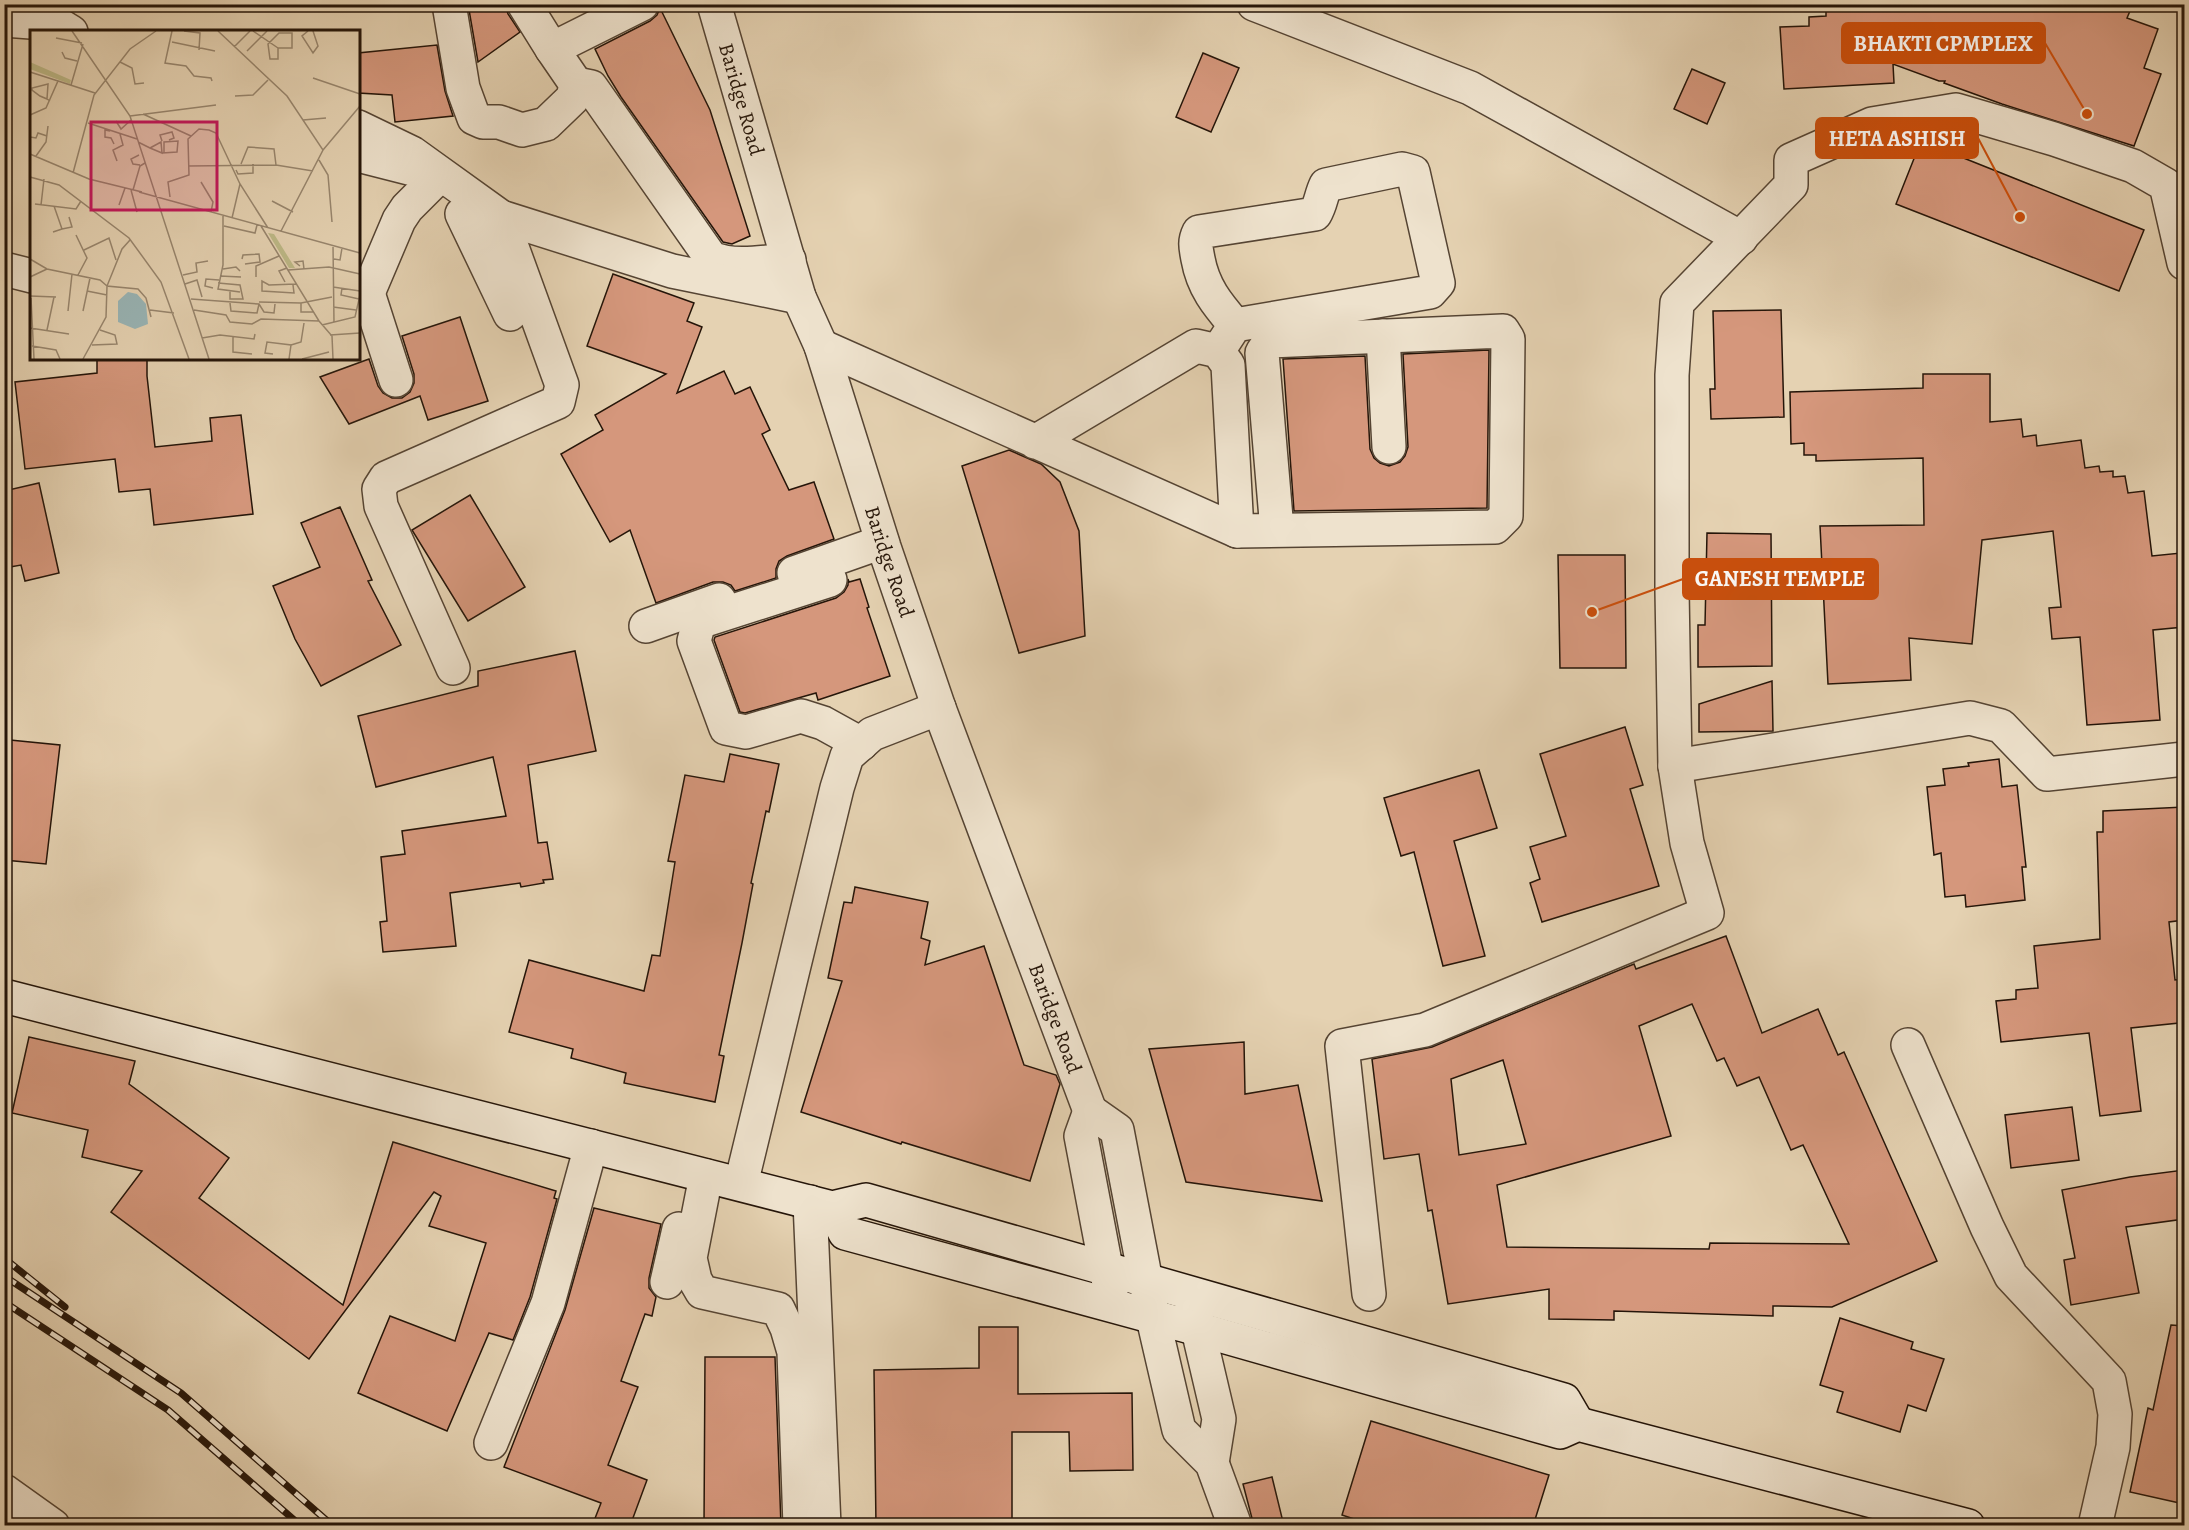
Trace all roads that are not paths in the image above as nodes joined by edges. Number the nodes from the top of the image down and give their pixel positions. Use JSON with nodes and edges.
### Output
{"nodes":[{"id":1,"x":449,"y":4,"type":"edge"},
{"id":2,"x":524,"y":4,"type":"edge"},
{"id":3,"x":642,"y":4,"type":"edge"},
{"id":4,"x":714,"y":4,"type":"edge"},
{"id":5,"x":1254,"y":4,"type":"edge"},
{"id":6,"x":4,"y":20,"type":"edge"},
{"id":7,"x":68,"y":30,"type":"edge"},
{"id":8,"x":552,"y":49,"type":"junction"},
{"id":9,"x":576,"y":84,"type":"junction"},
{"id":10,"x":360,"y":128,"type":"edge"},
{"id":11,"x":360,"y":155,"type":"edge"},
{"id":12,"x":432,"y":183,"type":"junction"},
{"id":13,"x":462,"y":214,"type":"junction"},
{"id":14,"x":501,"y":217,"type":"junction"},
{"id":15,"x":1741,"y":238,"type":"junction"},
{"id":16,"x":789,"y":260,"type":"junction"},
{"id":17,"x":2184,"y":263,"type":"edge"},
{"id":18,"x":4,"y":269,"type":"edge"},
{"id":19,"x":30,"y":276,"type":"edge"},
{"id":20,"x":363,"y":289,"type":"edge"},
{"id":21,"x":799,"y":297,"type":"junction"},
{"id":22,"x":510,"y":314,"type":"dead end"},
{"id":23,"x":1383,"y":336,"type":"junction"},
{"id":24,"x":1226,"y":338,"type":"junction"},
{"id":25,"x":821,"y":346,"type":"junction"},
{"id":26,"x":396,"y":380,"type":"dead end"},
{"id":27,"x":1035,"y":442,"type":"junction"},
{"id":28,"x":1389,"y":447,"type":"dead end"},
{"id":29,"x":1277,"y":530,"type":"junction"},
{"id":30,"x":1237,"y":531,"type":"junction"},
{"id":31,"x":882,"y":542,"type":"junction"},
{"id":32,"x":830,"y":580,"type":"dead end"},
{"id":33,"x":646,"y":626,"type":"dead end"},
{"id":34,"x":453,"y":668,"type":"dead end"},
{"id":35,"x":939,"y":708,"type":"junction"},
{"id":36,"x":861,"y":744,"type":"junction"},
{"id":37,"x":2184,"y":759,"type":"edge"},
{"id":38,"x":1675,"y":766,"type":"junction"},
{"id":39,"x":4,"y":996,"type":"edge"},
{"id":40,"x":1908,"y":1045,"type":"dead end"},
{"id":41,"x":1090,"y":1111,"type":"junction"},
{"id":42,"x":591,"y":1146,"type":"junction"},
{"id":43,"x":699,"y":1174,"type":"junction"},
{"id":44,"x":741,"y":1184,"type":"junction"},
{"id":45,"x":821,"y":1205,"type":"junction"},
{"id":46,"x":1107,"y":1268,"type":"junction"},
{"id":47,"x":1144,"y":1278,"type":"junction"},
{"id":48,"x":667,"y":1282,"type":"dead end"},
{"id":49,"x":1189,"y":1291,"type":"junction"},
{"id":50,"x":1369,"y":1294,"type":"dead end"},
{"id":51,"x":1114,"y":1306,"type":"junction"},
{"id":52,"x":1153,"y":1318,"type":"junction"},
{"id":53,"x":1198,"y":1329,"type":"junction"},
{"id":54,"x":1578,"y":1424,"type":"junction"},
{"id":55,"x":491,"y":1443,"type":"dead end"},
{"id":56,"x":1212,"y":1463,"type":"junction"},
{"id":57,"x":4,"y":1491,"type":"edge"},
{"id":58,"x":53,"y":1526,"type":"edge"},
{"id":59,"x":800,"y":1526,"type":"edge"},
{"id":60,"x":824,"y":1526,"type":"edge"},
{"id":61,"x":1235,"y":1526,"type":"edge"},
{"id":62,"x":1968,"y":1526,"type":"edge"},
{"id":63,"x":2095,"y":1526,"type":"edge"}],
"edges":[{"from":1,"to":9,"type":"street"},
{"from":2,"to":8,"type":"street"},
{"from":3,"to":8,"type":"street"},
{"from":4,"to":16,"type":"street","name":"Baridge Road"},
{"from":5,"to":15,"type":"street"},
{"from":6,"to":7,"type":"street"},
{"from":8,"to":9,"type":"street"},
{"from":9,"to":16,"type":"street"},
{"from":10,"to":14,"type":"street"},
{"from":11,"to":12,"type":"street"},
{"from":12,"to":13,"type":"street"},
{"from":12,"to":20,"type":"street"},
{"from":13,"to":14,"type":"street"},
{"from":13,"to":22,"type":"street"},
{"from":14,"to":21,"type":"street"},
{"from":14,"to":34,"type":"street"},
{"from":15,"to":17,"type":"street"},
{"from":15,"to":38,"type":"street"},
{"from":16,"to":21,"type":"street","name":"Baridge Road"},
{"from":18,"to":19,"type":"street"},
{"from":20,"to":26,"type":"street"},
{"from":21,"to":25,"type":"street","name":"Baridge Road"},
{"from":23,"to":28,"type":"street"},
{"from":23,"to":29,"type":"street"},
{"from":23,"to":29,"type":"street"},
{"from":24,"to":24,"type":"street"},
{"from":24,"to":27,"type":"street"},
{"from":24,"to":30,"type":"street"},
{"from":25,"to":27,"type":"street"},
{"from":25,"to":31,"type":"street","name":"Baridge Road"},
{"from":27,"to":30,"type":"street"},
{"from":29,"to":30,"type":"street"},
{"from":31,"to":33,"type":"street"},
{"from":31,"to":35,"type":"street","name":"Baridge Road"},
{"from":32,"to":36,"type":"street"},
{"from":35,"to":36,"type":"street"},
{"from":35,"to":41,"type":"street","name":"Baridge Road"},
{"from":36,"to":44,"type":"street"},
{"from":37,"to":38,"type":"street"},
{"from":38,"to":50,"type":"street"},
{"from":39,"to":42,"type":"street"},
{"from":40,"to":63,"type":"street"},
{"from":41,"to":46,"type":"street"},
{"from":41,"to":47,"type":"street"},
{"from":42,"to":43,"type":"street"},
{"from":42,"to":55,"type":"street"},
{"from":43,"to":44,"type":"street"},
{"from":43,"to":48,"type":"street"},
{"from":43,"to":59,"type":"street"},
{"from":44,"to":45,"type":"street"},
{"from":45,"to":46,"type":"street"},
{"from":45,"to":51,"type":"street"},
{"from":45,"to":60,"type":"street"},
{"from":46,"to":47,"type":"street"},
{"from":46,"to":51,"type":"street"},
{"from":47,"to":49,"type":"street"},
{"from":47,"to":52,"type":"street"},
{"from":49,"to":53,"type":"street"},
{"from":49,"to":54,"type":"street"},
{"from":51,"to":52,"type":"street"},
{"from":52,"to":53,"type":"street"},
{"from":52,"to":56,"type":"street"},
{"from":53,"to":54,"type":"street"},
{"from":53,"to":56,"type":"street"},
{"from":54,"to":62,"type":"street"},
{"from":56,"to":61,"type":"street"},
{"from":57,"to":58,"type":"street"}]}
